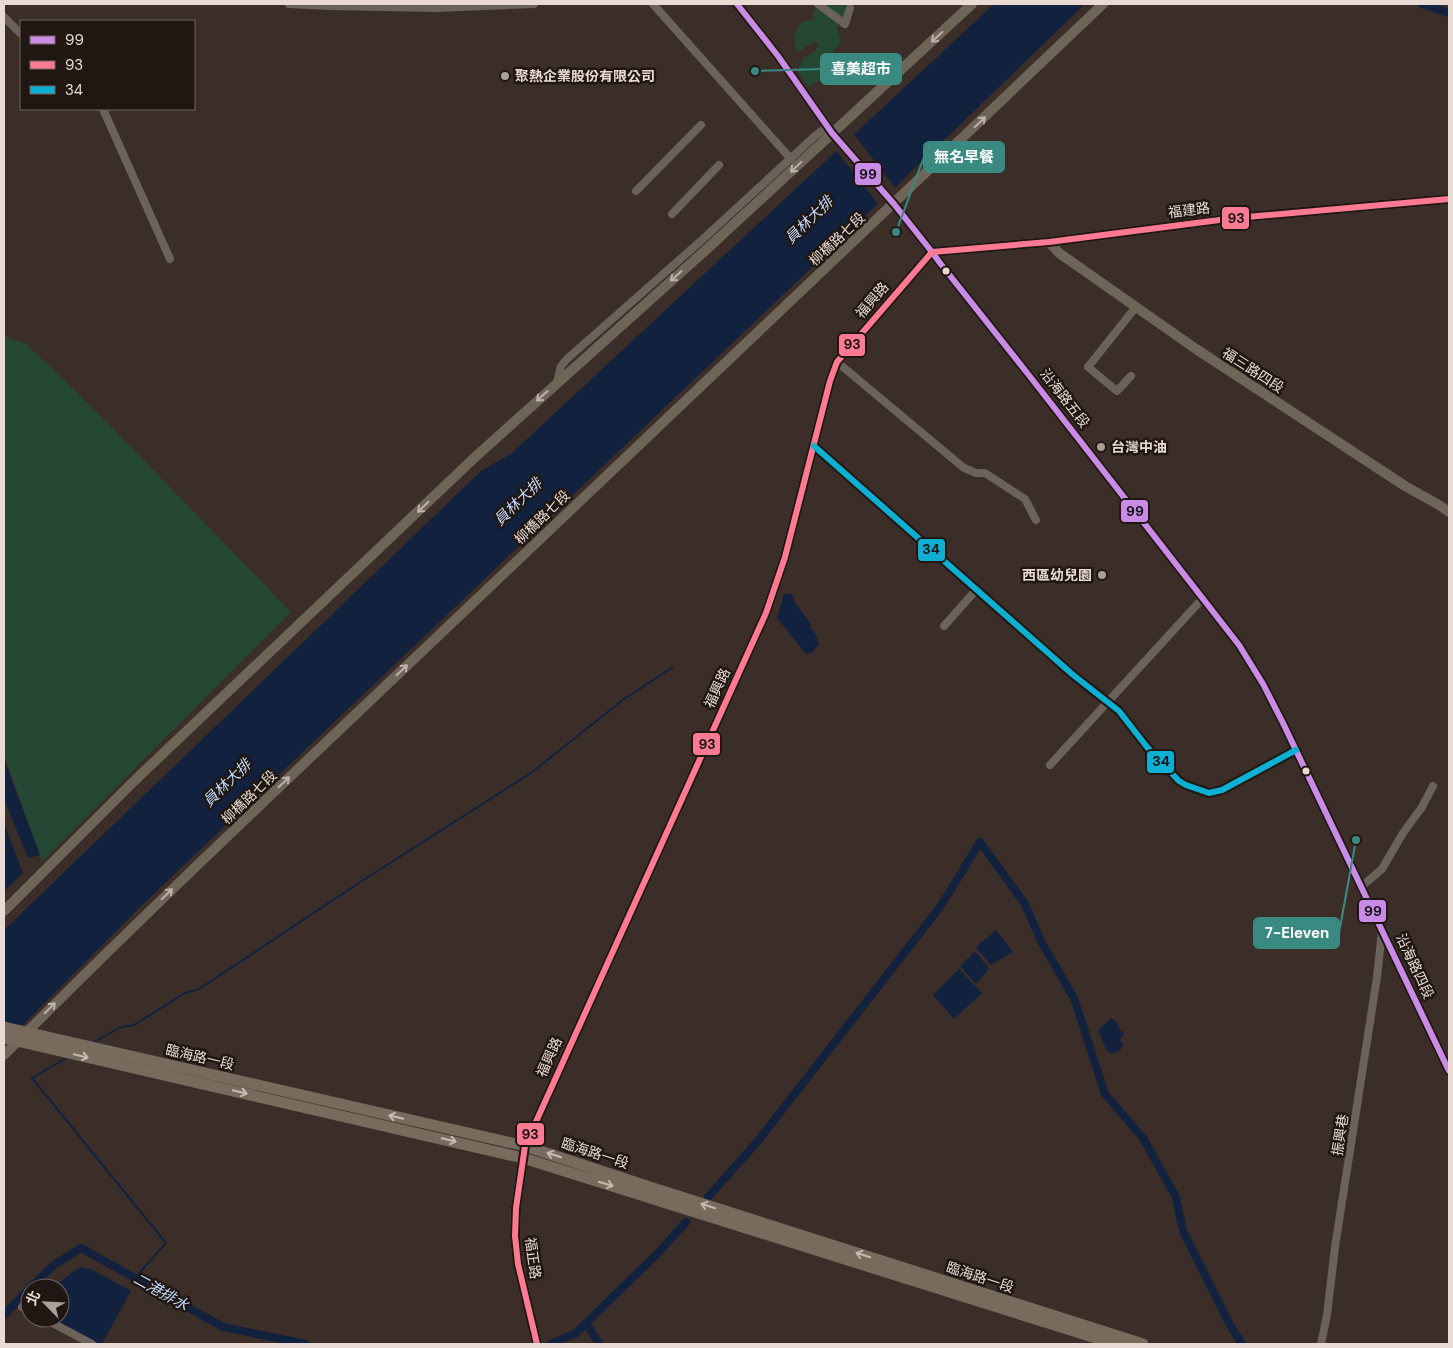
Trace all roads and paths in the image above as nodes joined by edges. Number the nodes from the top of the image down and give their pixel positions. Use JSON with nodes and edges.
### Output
{"nodes":[{"id":1,"x":289,"y":4,"type":"edge"},
{"id":2,"x":498,"y":4,"type":"edge"},
{"id":3,"x":534,"y":4,"type":"edge"},
{"id":4,"x":653,"y":4,"type":"edge"},
{"id":5,"x":737,"y":4,"type":"edge"},
{"id":6,"x":818,"y":4,"type":"edge"},
{"id":7,"x":972,"y":4,"type":"edge"},
{"id":8,"x":1102,"y":4,"type":"edge"},
{"id":9,"x":329,"y":5,"type":"edge"},
{"id":10,"x":850,"y":8,"type":"dead end"},
{"id":11,"x":4,"y":17,"type":"edge"},
{"id":12,"x":20,"y":33,"type":"edge"},
{"id":13,"x":103,"y":110,"type":"edge"},
{"id":14,"x":700,"y":125,"type":"dead end"},
{"id":15,"x":832,"y":134,"type":"junction"},
{"id":16,"x":791,"y":159,"type":"junction"},
{"id":17,"x":719,"y":165,"type":"dead end"},
{"id":18,"x":636,"y":191,"type":"dead end"},
{"id":19,"x":1449,"y":199,"type":"edge"},
{"id":20,"x":891,"y":200,"type":"junction"},
{"id":21,"x":672,"y":214,"type":"dead end"},
{"id":22,"x":1049,"y":242,"type":"junction"},
{"id":23,"x":932,"y":252,"type":"junction"},
{"id":24,"x":170,"y":259,"type":"dead end"},
{"id":25,"x":1135,"y":308,"type":"junction"},
{"id":26,"x":837,"y":362,"type":"junction"},
{"id":27,"x":1131,"y":376,"type":"dead end"},
{"id":28,"x":557,"y":383,"type":"junction"},
{"id":29,"x":814,"y":446,"type":"junction"},
{"id":30,"x":1449,"y":512,"type":"edge"},
{"id":31,"x":1036,"y":520,"type":"dead end"},
{"id":32,"x":976,"y":590,"type":"junction"},
{"id":33,"x":1203,"y":598,"type":"junction"},
{"id":34,"x":944,"y":626,"type":"dead end"},
{"id":35,"x":1263,"y":684,"type":"joint"},
{"id":36,"x":1108,"y":702,"type":"junction"},
{"id":37,"x":1296,"y":750,"type":"junction"},
{"id":38,"x":1050,"y":765,"type":"dead end"},
{"id":39,"x":1433,"y":786,"type":"dead end"},
{"id":40,"x":1361,"y":887,"type":"junction"},
{"id":41,"x":4,"y":911,"type":"edge"},
{"id":42,"x":1382,"y":929,"type":"junction"},
{"id":43,"x":4,"y":1027,"type":"edge"},
{"id":44,"x":15,"y":1037,"type":"edge"},
{"id":45,"x":4,"y":1055,"type":"edge"},
{"id":46,"x":1449,"y":1071,"type":"edge"},
{"id":47,"x":525,"y":1146,"type":"junction"},
{"id":48,"x":522,"y":1158,"type":"junction"},
{"id":49,"x":62,"y":1328,"type":"edge"},
{"id":50,"x":536,"y":1342,"type":"edge"},
{"id":51,"x":92,"y":1344,"type":"edge"},
{"id":52,"x":1115,"y":1344,"type":"edge"},
{"id":53,"x":1143,"y":1344,"type":"edge"},
{"id":54,"x":1322,"y":1344,"type":"edge"}],
"edges":[{"from":1,"to":9,"type":"street"},
{"from":2,"to":3,"type":"street"},
{"from":2,"to":9,"type":"street"},
{"from":4,"to":16,"type":"street"},
{"from":5,"to":15,"type":"street"},
{"from":6,"to":10,"type":"street"},
{"from":7,"to":15,"type":"street","one_way":true},
{"from":20,"to":8,"type":"street","name":"柳橋路七段","one_way":true},
{"from":11,"to":12,"type":"street"},
{"from":13,"to":24,"type":"street"},
{"from":14,"to":18,"type":"street"},
{"from":15,"to":16,"type":"street"},
{"from":15,"to":20,"type":"street","name":"沿海路五段"},
{"from":15,"to":28,"type":"street","one_way":true},
{"from":16,"to":28,"type":"street"},
{"from":17,"to":21,"type":"street"},
{"from":19,"to":22,"type":"street","name":"福建路"},
{"from":20,"to":23,"type":"street","name":"沿海路五段"},
{"from":44,"to":20,"type":"street","name":"柳橋路七段","one_way":true},
{"from":22,"to":23,"type":"street","name":"福建路"},
{"from":22,"to":25,"type":"street","name":"福三路四段"},
{"from":23,"to":26,"type":"street","name":"福興路"},
{"from":23,"to":33,"type":"street","name":"沿海路五段"},
{"from":25,"to":27,"type":"street"},
{"from":25,"to":30,"type":"street","name":"福三路四段"},
{"from":26,"to":29,"type":"street","name":"福興路"},
{"from":26,"to":31,"type":"street"},
{"from":28,"to":41,"type":"street","one_way":true},
{"from":29,"to":32,"type":"street"},
{"from":29,"to":47,"type":"street","name":"福興路"},
{"from":32,"to":34,"type":"street"},
{"from":32,"to":36,"type":"street"},
{"from":33,"to":35,"type":"street","name":"沿海路五段"},
{"from":33,"to":36,"type":"street"},
{"from":35,"to":37,"type":"street","name":"沿海路四段"},
{"from":36,"to":37,"type":"street"},
{"from":36,"to":38,"type":"street"},
{"from":37,"to":40,"type":"street","name":"沿海路四段"},
{"from":39,"to":40,"type":"street"},
{"from":40,"to":42,"type":"street","name":"沿海路四段"},
{"from":42,"to":46,"type":"street","name":"沿海路四段"},
{"from":42,"to":54,"type":"street","name":"振興巷"},
{"from":43,"to":44,"type":"main road"},
{"from":44,"to":45,"type":"street","name":"柳橋路七段"},
{"from":47,"to":44,"type":"main road","name":"臨海路一段","one_way":true},
{"from":44,"to":48,"type":"main road","name":"臨海路一段","one_way":true},
{"from":47,"to":48,"type":"street","name":"福正路"},
{"from":53,"to":47,"type":"main road","name":"臨海路一段","one_way":true},
{"from":48,"to":50,"type":"street","name":"福正路"},
{"from":48,"to":52,"type":"main road","name":"臨海路一段","one_way":true},
{"from":49,"to":51,"type":"street"}]}
